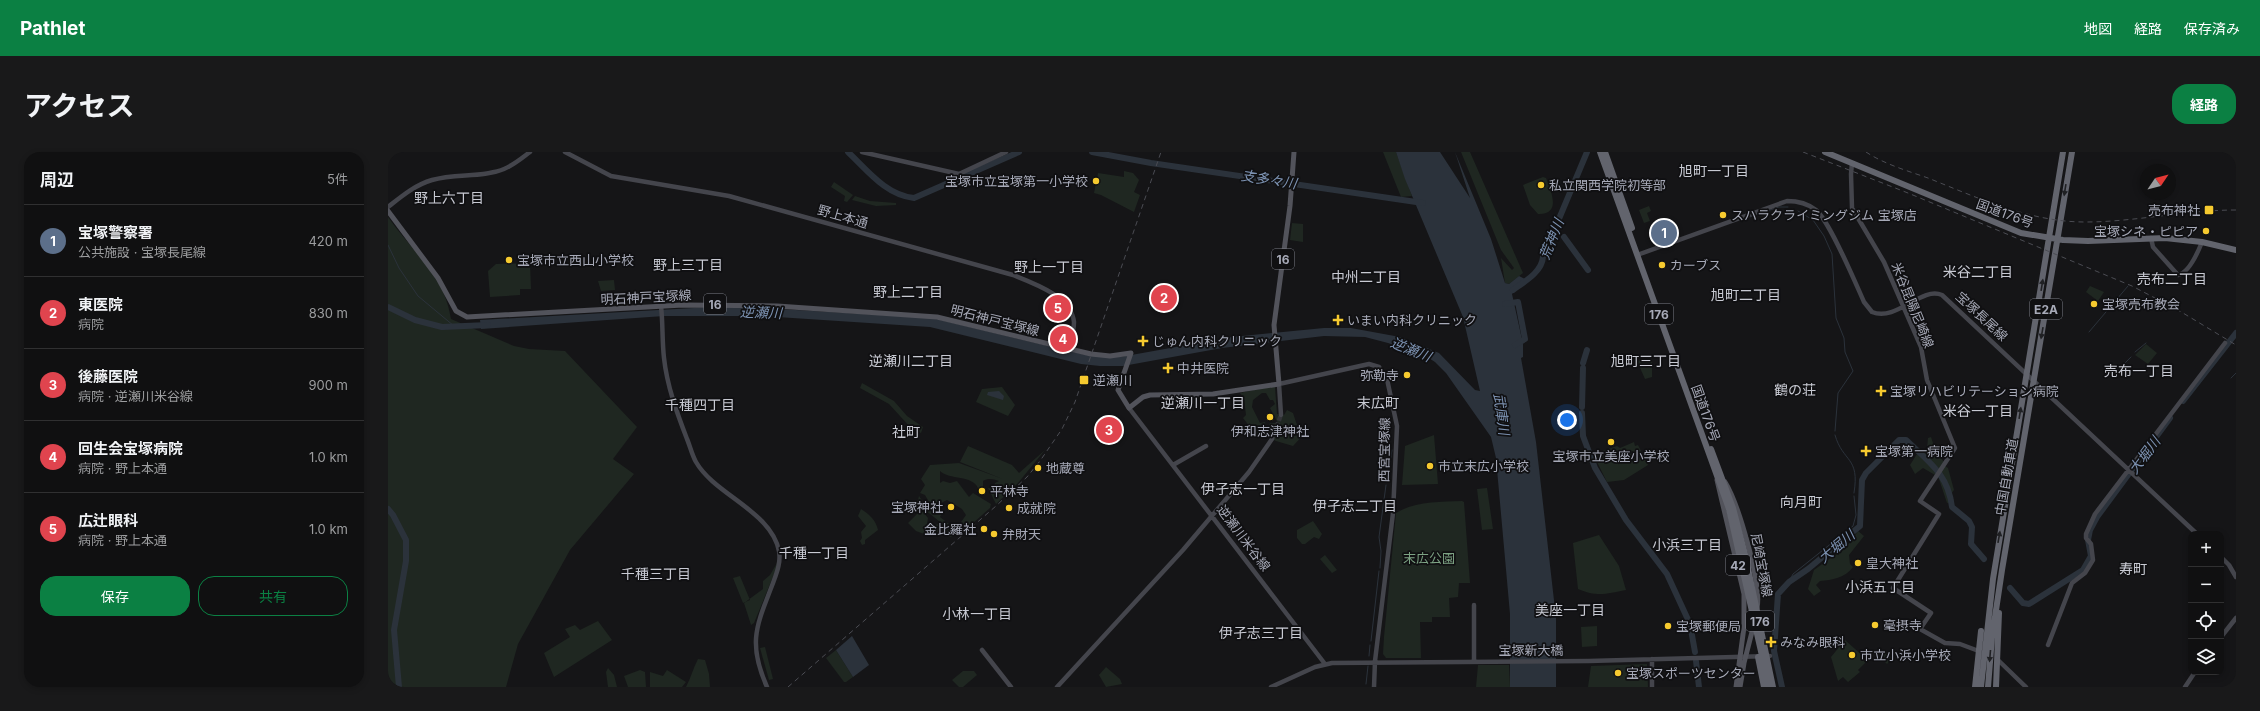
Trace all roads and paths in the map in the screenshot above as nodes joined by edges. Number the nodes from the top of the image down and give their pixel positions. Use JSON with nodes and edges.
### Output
{"nodes":[{"id":1,"x":530,"y":152,"type":"edge"},
{"id":2,"x":565,"y":152,"type":"edge"},
{"id":3,"x":862,"y":152,"type":"edge"},
{"id":4,"x":1006,"y":152,"type":"edge"},
{"id":5,"x":1294,"y":152,"type":"edge"},
{"id":6,"x":1600,"y":152,"type":"edge"},
{"id":7,"x":1605,"y":152,"type":"edge"},
{"id":8,"x":1825,"y":152,"type":"edge"},
{"id":9,"x":2063,"y":152,"type":"edge"},
{"id":10,"x":2072,"y":152,"type":"edge"},
{"id":11,"x":1852,"y":164,"type":"junction"},
{"id":12,"x":388,"y":207,"type":"edge"},
{"id":13,"x":388,"y":211,"type":"edge"},
{"id":14,"x":2151,"y":238,"type":"junction"},
{"id":15,"x":2202,"y":242,"type":"junction"},
{"id":16,"x":2236,"y":250,"type":"edge"},
{"id":17,"x":1639,"y":254,"type":"junction"},
{"id":18,"x":661,"y":306,"type":"junction"},
{"id":19,"x":1903,"y":306,"type":"junction"},
{"id":20,"x":2225,"y":343,"type":"dead end"},
{"id":21,"x":1069,"y":349,"type":"junction"},
{"id":22,"x":1279,"y":384,"type":"junction"},
{"id":23,"x":1129,"y":408,"type":"junction"},
{"id":24,"x":1281,"y":415,"type":"tunnel mouth"},
{"id":25,"x":1272,"y":439,"type":"tunnel mouth"},
{"id":26,"x":1206,"y":446,"type":"dead end"},
{"id":27,"x":1173,"y":465,"type":"junction"},
{"id":28,"x":2130,"y":471,"type":"junction"},
{"id":29,"x":1718,"y":475,"type":"junction"},
{"id":30,"x":1212,"y":515,"type":"junction"},
{"id":31,"x":2194,"y":531,"type":"edge"},
{"id":32,"x":1997,"y":550,"type":"junction"},
{"id":33,"x":2224,"y":561,"type":"edge"},
{"id":34,"x":2002,"y":570,"type":"junction"},
{"id":35,"x":2236,"y":576,"type":"edge"},
{"id":36,"x":1758,"y":603,"type":"junction"},
{"id":37,"x":1474,"y":605,"type":"dead end"},
{"id":38,"x":2236,"y":618,"type":"edge"},
{"id":39,"x":2224,"y":633,"type":"edge"},
{"id":40,"x":2048,"y":645,"type":"dead end"},
{"id":41,"x":982,"y":650,"type":"dead end"},
{"id":42,"x":1976,"y":650,"type":"dead end"},
{"id":43,"x":1743,"y":656,"type":"junction"},
{"id":44,"x":1758,"y":656,"type":"junction"},
{"id":45,"x":1652,"y":659,"type":"junction"},
{"id":46,"x":1767,"y":660,"type":"junction"},
{"id":47,"x":1375,"y":661,"type":"junction"},
{"id":48,"x":1999,"y":661,"type":"dead end"},
{"id":49,"x":1475,"y":662,"type":"junction"},
{"id":50,"x":1325,"y":664,"type":"junction"},
{"id":51,"x":2193,"y":675,"type":"edge"},
{"id":52,"x":767,"y":687,"type":"edge"},
{"id":53,"x":1012,"y":687,"type":"edge"},
{"id":54,"x":1058,"y":687,"type":"edge"},
{"id":55,"x":1271,"y":687,"type":"edge"},
{"id":56,"x":1374,"y":687,"type":"edge"},
{"id":57,"x":1652,"y":687,"type":"edge"},
{"id":58,"x":1736,"y":687,"type":"edge"},
{"id":59,"x":1740,"y":687,"type":"edge"},
{"id":60,"x":1764,"y":687,"type":"edge"},
{"id":61,"x":1769,"y":687,"type":"edge"},
{"id":62,"x":1773,"y":687,"type":"edge"},
{"id":63,"x":1777,"y":687,"type":"edge"},
{"id":64,"x":1974,"y":687,"type":"edge"},
{"id":65,"x":1980,"y":687,"type":"edge"},
{"id":66,"x":1988,"y":687,"type":"edge"},
{"id":67,"x":1996,"y":687,"type":"edge"},
{"id":68,"x":2026,"y":687,"type":"edge"},
{"id":69,"x":2185,"y":687,"type":"edge"}],
"edges":[{"from":1,"to":12,"type":"street"},
{"from":2,"to":21,"type":"street","name":"野上本通"},
{"from":3,"to":4,"type":"street"},
{"from":5,"to":22,"type":"main road","number":"16"},
{"from":6,"to":17,"type":"highway","name":"国道176号","number":"176"},
{"from":7,"to":17,"type":"highway","name":"国道176号","number":"176"},
{"from":8,"to":11,"type":"highway","name":"国道176号"},
{"from":32,"to":9,"type":"highway","name":"中国自動車道","number":"E2A","one_way":true},
{"from":10,"to":34,"type":"highway","name":"中国自動車道","number":"E2A","one_way":true},
{"from":11,"to":14,"type":"highway","name":"国道176号"},
{"from":11,"to":19,"type":"street","name":"米谷昆陽尼崎線"},
{"from":13,"to":18,"type":"main road","name":"明石神戸宝塚線","number":"16"},
{"from":14,"to":15,"type":"highway","name":"国道176号"},
{"from":14,"to":15,"type":"street"},
{"from":15,"to":16,"type":"highway","name":"国道176号"},
{"from":17,"to":19,"type":"street","name":"宝塚長尾線"},
{"from":17,"to":29,"type":"highway","name":"国道176号","number":"176"},
{"from":18,"to":21,"type":"main road","name":"明石神戸宝塚線","number":"16"},
{"from":18,"to":52,"type":"street"},
{"from":19,"to":28,"type":"street","name":"宝塚長尾線"},
{"from":19,"to":42,"type":"street","name":"米谷昆陽尼崎線"},
{"from":20,"to":28,"type":"street"},
{"from":21,"to":23,"type":"main road","name":"明石神戸宝塚線","number":"16"},
{"from":22,"to":23,"type":"main road"},
{"from":22,"to":24,"type":"street"},
{"from":22,"to":47,"type":"street","name":"西宮宝塚線"},
{"from":23,"to":27,"type":"street","name":"逆瀬川米谷線"},
{"from":25,"to":30,"type":"street"},
{"from":26,"to":27,"type":"street"},
{"from":27,"to":30,"type":"street","name":"逆瀬川米谷線"},
{"from":28,"to":31,"type":"street","name":"宝塚長尾線"},
{"from":28,"to":40,"type":"street"},
{"from":29,"to":36,"type":"main road","name":"尼崎宝塚線","number":"42"},
{"from":29,"to":43,"type":"main road","name":"尼崎宝塚線","number":"42"},
{"from":29,"to":46,"type":"highway","name":"国道176号","number":"176"},
{"from":30,"to":50,"type":"street","name":"逆瀬川米谷線"},
{"from":30,"to":54,"type":"street"},
{"from":32,"to":64,"type":"highway"},
{"from":32,"to":65,"type":"highway","name":"中国自動車道","number":"E2A"},
{"from":33,"to":35,"type":"street"},
{"from":34,"to":66,"type":"highway","name":"中国自動車道","number":"E2A","one_way":true},
{"from":34,"to":67,"type":"highway"},
{"from":36,"to":43,"type":"main road","name":"尼崎宝塚線","number":"42"},
{"from":36,"to":46,"type":"highway"},
{"from":37,"to":49,"type":"street"},
{"from":38,"to":39,"type":"street"},
{"from":41,"to":53,"type":"street"},
{"from":43,"to":44,"type":"street","name":"宝塚新大橋"},
{"from":43,"to":45,"type":"street","name":"宝塚新大橋"},
{"from":43,"to":58,"type":"main road","name":"尼崎宝塚線","number":"42"},
{"from":43,"to":59,"type":"main road","name":"尼崎宝塚線","number":"42"},
{"from":44,"to":46,"type":"street","name":"宝塚新大橋"},
{"from":44,"to":60,"type":"highway"},
{"from":45,"to":49,"type":"street","name":"宝塚新大橋"},
{"from":45,"to":57,"type":"street"},
{"from":46,"to":61,"type":"highway","name":"国道176号","number":"176"},
{"from":46,"to":62,"type":"highway","name":"国道176号","number":"176"},
{"from":46,"to":63,"type":"highway"},
{"from":47,"to":49,"type":"street","name":"宝塚新大橋"},
{"from":47,"to":50,"type":"street","name":"宝塚新大橋"},
{"from":47,"to":56,"type":"street","name":"西宮宝塚線"},
{"from":48,"to":68,"type":"street"},
{"from":50,"to":55,"type":"street","name":"宝塚新大橋"},
{"from":51,"to":69,"type":"street"}]}
